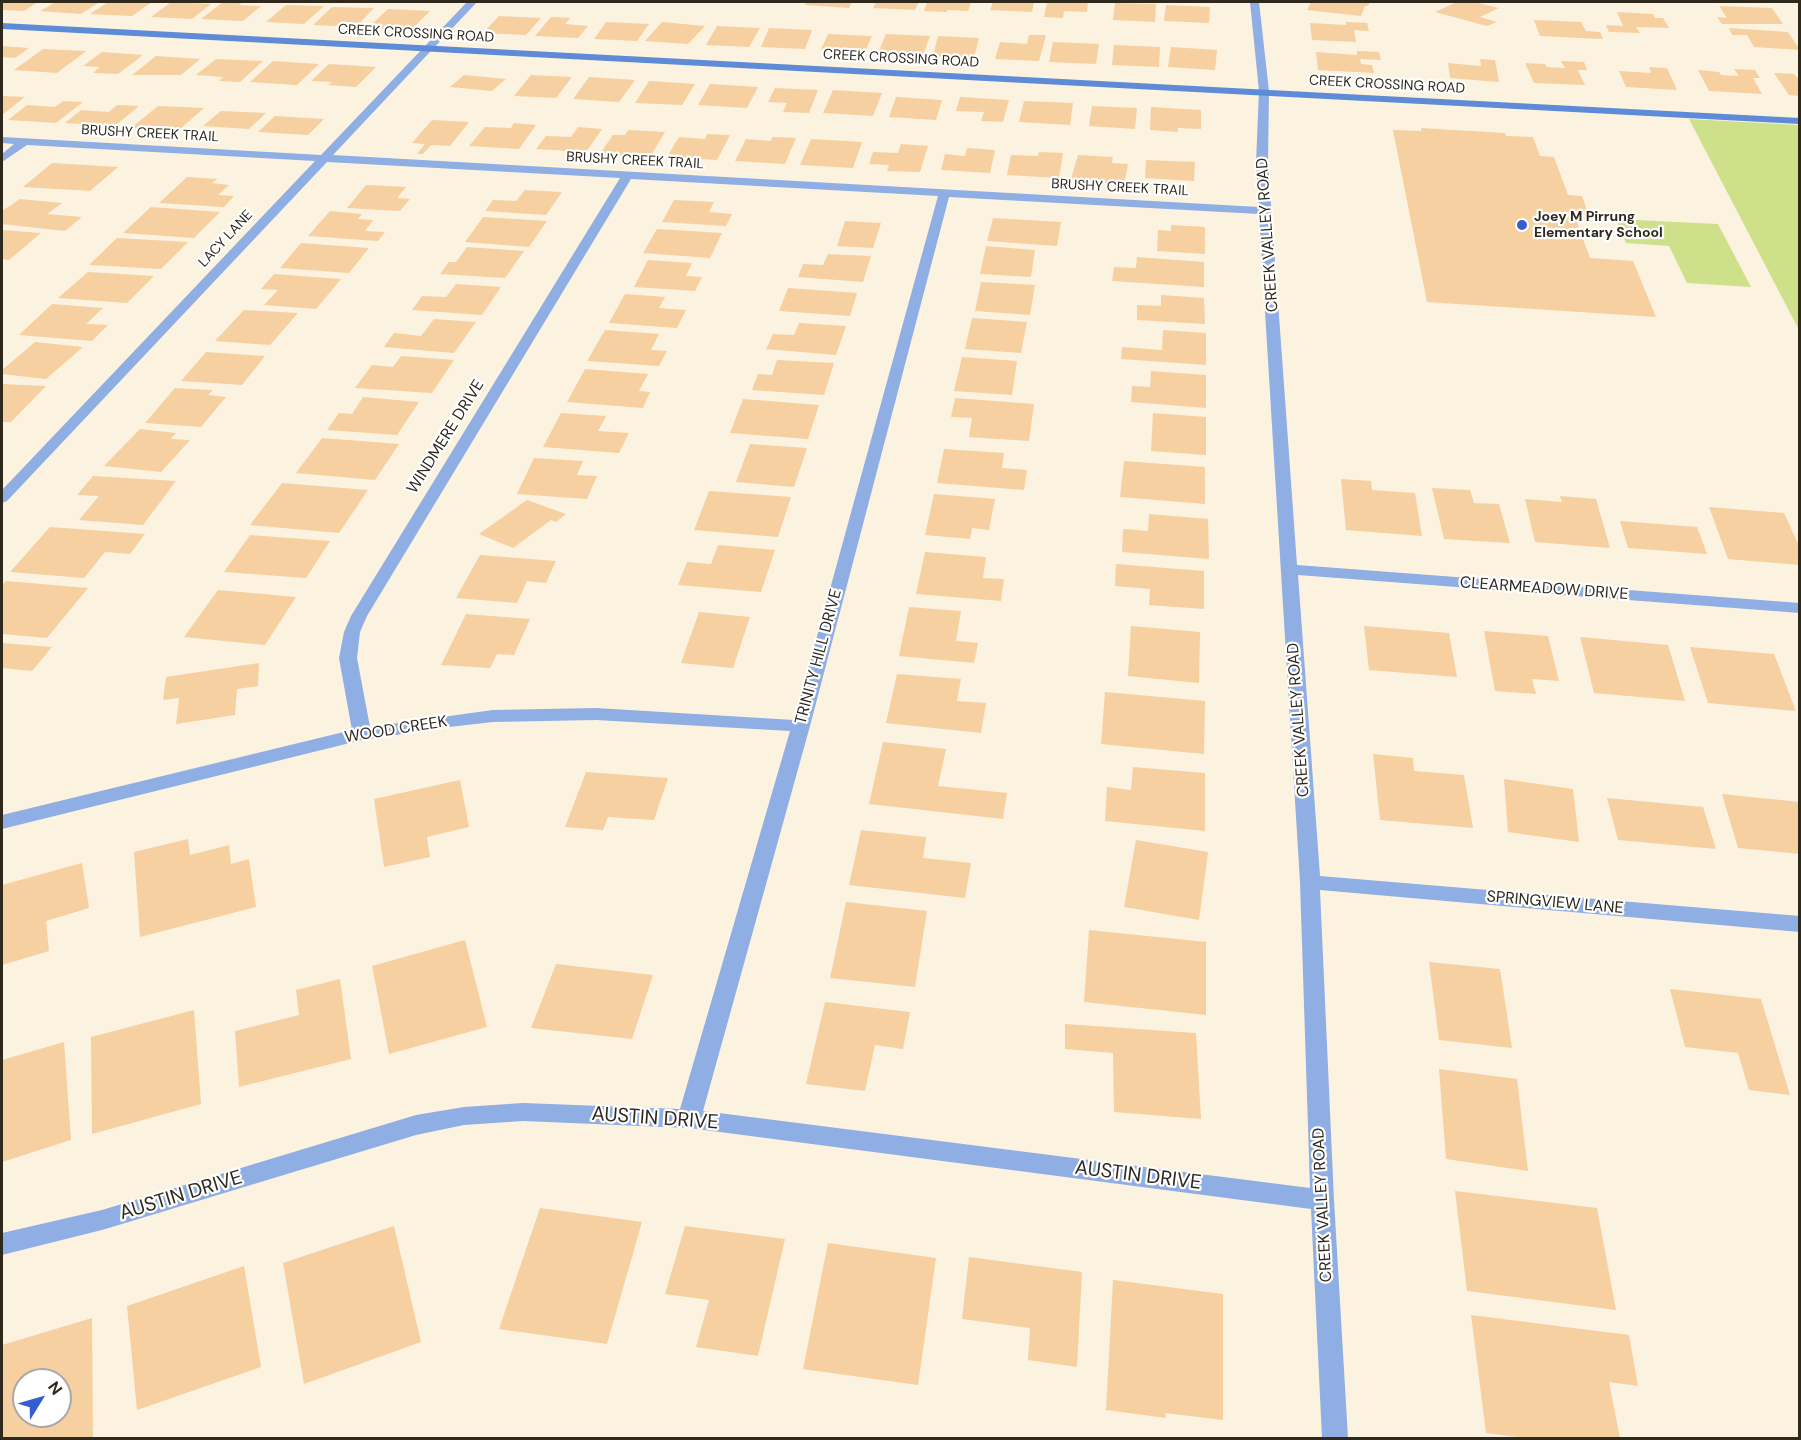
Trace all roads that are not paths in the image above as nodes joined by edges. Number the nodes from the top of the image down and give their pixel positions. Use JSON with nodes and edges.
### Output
{"nodes":[{"id":1,"x":472,"y":2,"type":"edge"},
{"id":2,"x":1255,"y":2,"type":"edge"},
{"id":3,"x":2,"y":26,"type":"edge"},
{"id":4,"x":427,"y":48,"type":"junction"},
{"id":5,"x":1264,"y":91,"type":"junction"},
{"id":6,"x":1800,"y":121,"type":"edge"},
{"id":7,"x":2,"y":140,"type":"edge"},
{"id":8,"x":25,"y":141,"type":"junction"},
{"id":9,"x":323,"y":158,"type":"junction"},
{"id":10,"x":2,"y":159,"type":"edge"},
{"id":11,"x":628,"y":175,"type":"junction"},
{"id":12,"x":944,"y":194,"type":"junction"},
{"id":13,"x":1266,"y":211,"type":"junction"},
{"id":14,"x":2,"y":498,"type":"edge"},
{"id":15,"x":1288,"y":569,"type":"junction"},
{"id":16,"x":1800,"y":608,"type":"edge"},
{"id":17,"x":801,"y":726,"type":"junction"},
{"id":18,"x":362,"y":734,"type":"junction"},
{"id":19,"x":2,"y":822,"type":"edge"},
{"id":20,"x":1310,"y":882,"type":"junction"},
{"id":21,"x":1800,"y":924,"type":"edge"},
{"id":22,"x":688,"y":1119,"type":"junction"},
{"id":23,"x":1322,"y":1200,"type":"junction"},
{"id":24,"x":2,"y":1244,"type":"edge"},
{"id":25,"x":1335,"y":1438,"type":"edge"}],
"edges":[{"from":1,"to":4,"type":"street","name":"LACY LANE"},
{"from":2,"to":5,"type":"street","name":"CREEK VALLEY ROAD"},
{"from":3,"to":4,"type":"street","name":"CREEK CROSSING ROAD"},
{"from":4,"to":5,"type":"street","name":"CREEK CROSSING ROAD"},
{"from":4,"to":9,"type":"street","name":"LACY LANE"},
{"from":5,"to":6,"type":"street","name":"CREEK CROSSING ROAD"},
{"from":5,"to":13,"type":"street","name":"CREEK VALLEY ROAD"},
{"from":7,"to":8,"type":"street","name":"BRUSHY CREEK TRAIL"},
{"from":8,"to":9,"type":"street","name":"BRUSHY CREEK TRAIL"},
{"from":8,"to":10,"type":"street"},
{"from":9,"to":11,"type":"street","name":"BRUSHY CREEK TRAIL"},
{"from":9,"to":14,"type":"street","name":"LACY LANE"},
{"from":11,"to":12,"type":"street","name":"BRUSHY CREEK TRAIL"},
{"from":11,"to":18,"type":"street","name":"WINDMERE DRIVE"},
{"from":12,"to":13,"type":"street","name":"BRUSHY CREEK TRAIL"},
{"from":12,"to":17,"type":"street","name":"TRINITY HILL DRIVE"},
{"from":13,"to":15,"type":"street","name":"CREEK VALLEY ROAD"},
{"from":15,"to":16,"type":"street","name":"CLEARMEADOW DRIVE"},
{"from":15,"to":20,"type":"street","name":"CREEK VALLEY ROAD"},
{"from":17,"to":18,"type":"street","name":"WOOD CREEK"},
{"from":17,"to":22,"type":"street","name":"TRINITY HILL DRIVE"},
{"from":18,"to":19,"type":"street","name":"WOOD CREEK"},
{"from":20,"to":21,"type":"street","name":"SPRINGVIEW LANE"},
{"from":20,"to":23,"type":"street","name":"CREEK VALLEY ROAD"},
{"from":22,"to":23,"type":"street","name":"AUSTIN DRIVE"},
{"from":22,"to":24,"type":"street","name":"AUSTIN DRIVE"},
{"from":23,"to":25,"type":"street","name":"CREEK VALLEY ROAD"}]}
